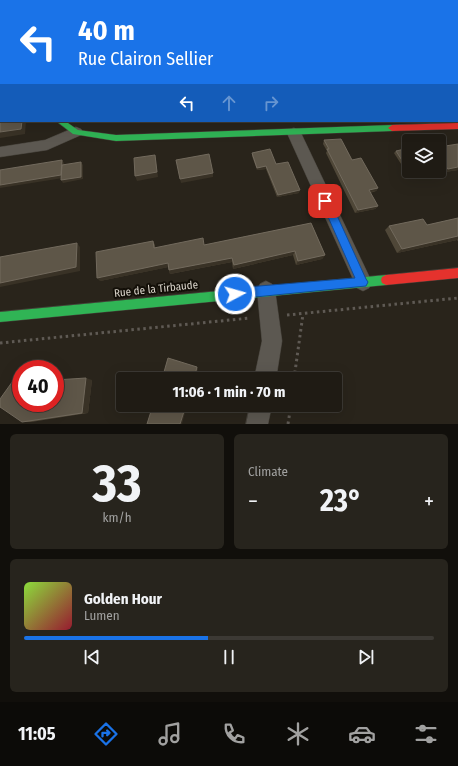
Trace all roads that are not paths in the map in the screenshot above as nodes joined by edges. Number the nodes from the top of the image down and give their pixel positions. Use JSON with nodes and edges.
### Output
{"nodes":[{"id":1,"x":61,"y":122,"type":"edge"},
{"id":2,"x":458,"y":126,"type":"edge"},
{"id":3,"x":76,"y":132,"type":"junction"},
{"id":4,"x":294,"y":133,"type":"junction"},
{"id":5,"x":0,"y":152,"type":"edge"},
{"id":6,"x":458,"y":273,"type":"edge"},
{"id":7,"x":363,"y":282,"type":"junction"},
{"id":8,"x":266,"y":290,"type":"junction"},
{"id":9,"x":0,"y":317,"type":"edge"},
{"id":10,"x":266,"y":372,"type":"edge"},
{"id":11,"x":260,"y":412,"type":"edge"},
{"id":12,"x":257,"y":424,"type":"edge"}],
"edges":[{"from":1,"to":3,"type":"street"},
{"from":2,"to":4,"type":"street"},
{"from":3,"to":4,"type":"street"},
{"from":3,"to":5,"type":"street"},
{"from":4,"to":7,"type":"street"},
{"from":6,"to":7,"type":"street","name":"Rue de la Tirbaude"},
{"from":7,"to":8,"type":"street","name":"Rue de la Tirbaude"},
{"from":8,"to":9,"type":"street","name":"Rue de la Tirbaude"},
{"from":8,"to":10,"type":"street"},
{"from":11,"to":12,"type":"street"}]}
